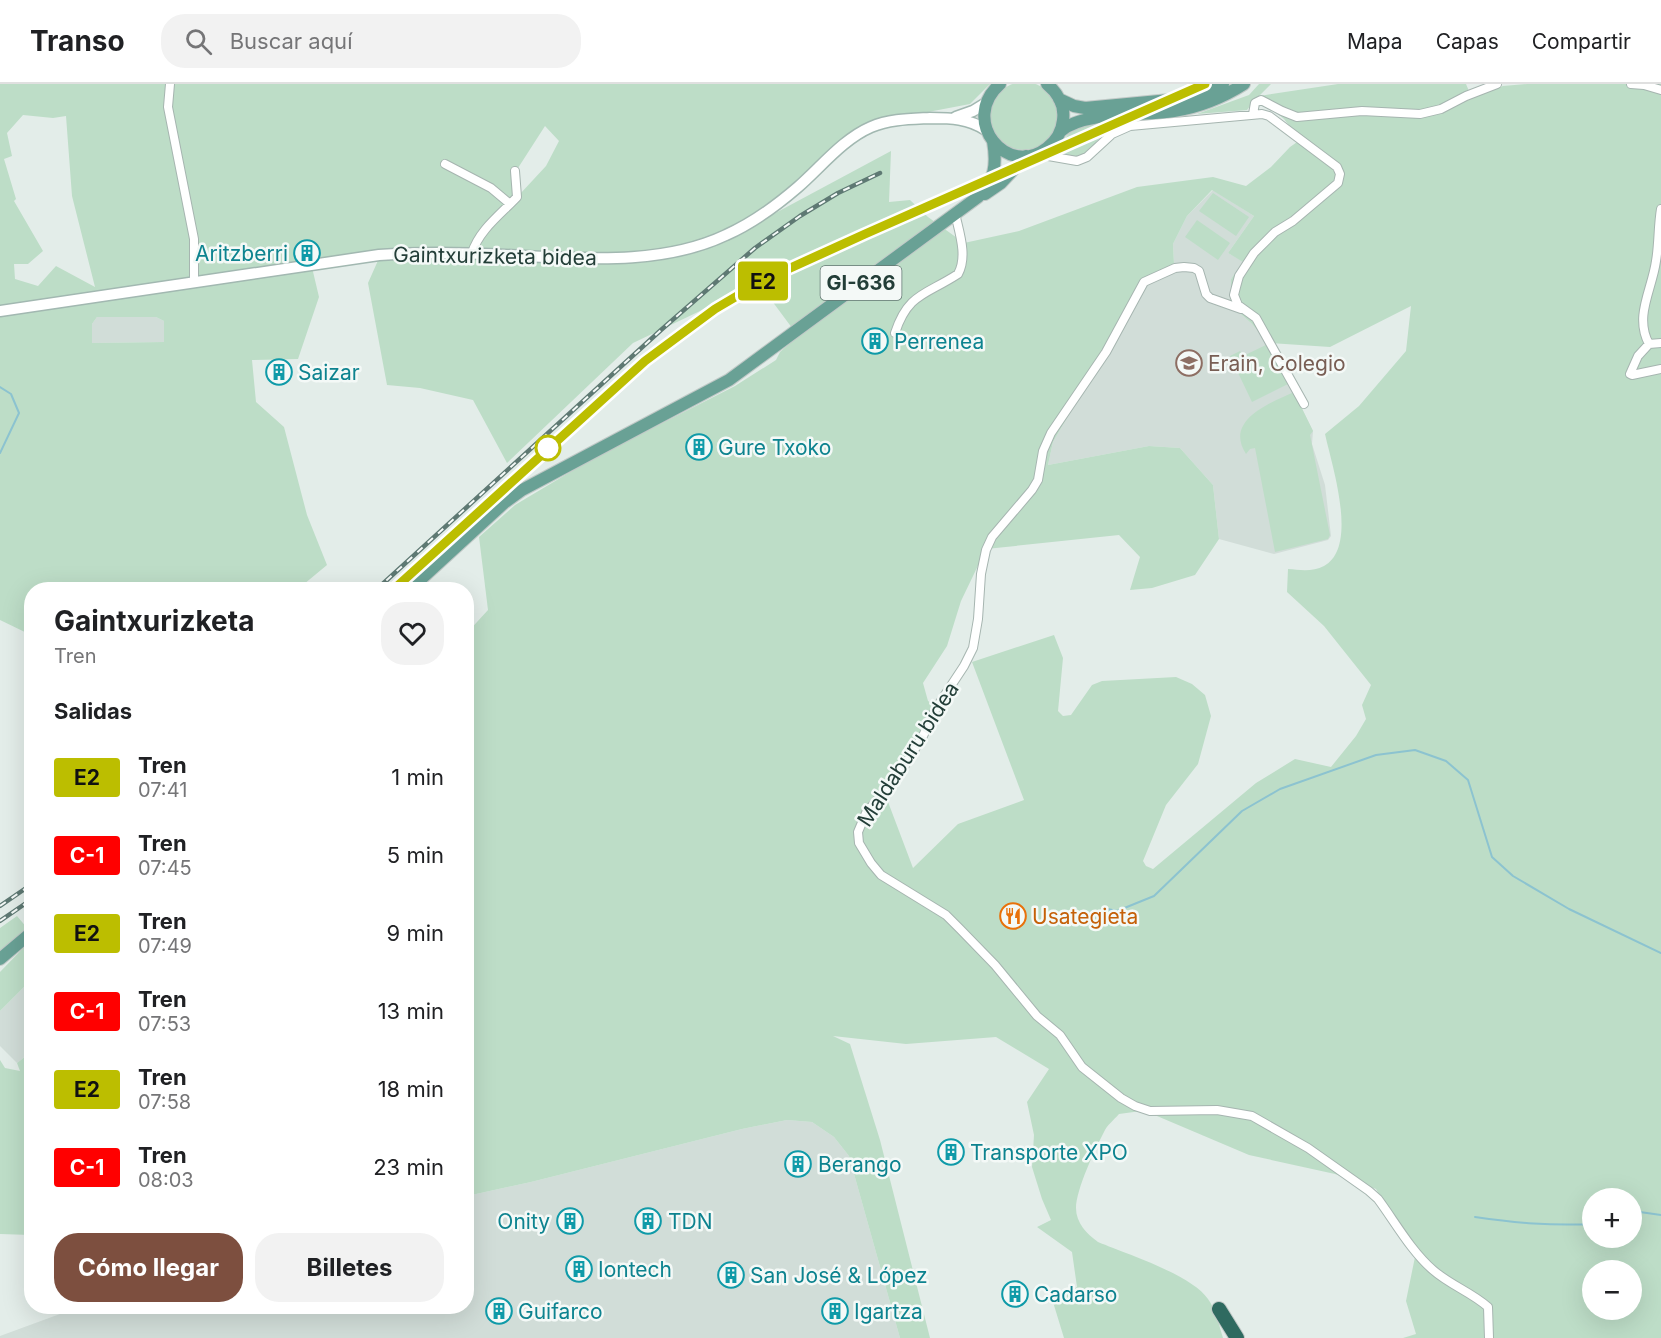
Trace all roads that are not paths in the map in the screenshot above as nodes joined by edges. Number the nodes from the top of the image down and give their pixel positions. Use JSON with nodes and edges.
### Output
{"nodes":[{"id":1,"x":170,"y":84,"type":"edge"},
{"id":2,"x":1000,"y":84,"type":"edge"},
{"id":3,"x":1047,"y":84,"type":"edge"},
{"id":4,"x":1223,"y":84,"type":"edge"},
{"id":5,"x":1244,"y":84,"type":"edge"},
{"id":6,"x":1497,"y":84,"type":"edge"},
{"id":7,"x":1631,"y":84,"type":"edge"},
{"id":8,"x":1661,"y":90,"type":"edge"},
{"id":9,"x":1059,"y":99,"type":"junction"},
{"id":10,"x":986,"y":103,"type":"junction"},
{"id":11,"x":1253,"y":114,"type":"junction"},
{"id":12,"x":953,"y":118,"type":"junction"},
{"id":13,"x":986,"y":130,"type":"junction"},
{"id":14,"x":1060,"y":133,"type":"junction"},
{"id":15,"x":993,"y":141,"type":"junction"},
{"id":16,"x":1031,"y":155,"type":"junction"},
{"id":17,"x":1067,"y":160,"type":"junction"},
{"id":18,"x":445,"y":164,"type":"dead end"},
{"id":19,"x":515,"y":171,"type":"dead end"},
{"id":20,"x":978,"y":197,"type":"junction"},
{"id":21,"x":510,"y":204,"type":"junction"},
{"id":22,"x":1661,"y":209,"type":"edge"},
{"id":23,"x":955,"y":213,"type":"junction"},
{"id":24,"x":472,"y":253,"type":"junction"},
{"id":25,"x":194,"y":282,"type":"junction"},
{"id":26,"x":1240,"y":309,"type":"junction"},
{"id":27,"x":0,"y":311,"type":"edge"},
{"id":28,"x":895,"y":333,"type":"dead end"},
{"id":29,"x":1661,"y":343,"type":"edge"},
{"id":30,"x":1649,"y":344,"type":"junction"},
{"id":31,"x":1661,"y":369,"type":"edge"},
{"id":32,"x":1304,"y":404,"type":"dead end"},
{"id":33,"x":418,"y":582,"type":"edge"},
{"id":34,"x":24,"y":939,"type":"edge"},
{"id":35,"x":0,"y":959,"type":"edge"},
{"id":36,"x":1227,"y":1338,"type":"edge"},
{"id":37,"x":1237,"y":1338,"type":"edge"},
{"id":38,"x":1489,"y":1338,"type":"edge"}],
"edges":[{"from":1,"to":25,"type":"street"},
{"from":2,"to":10,"type":"main road"},
{"from":3,"to":9,"type":"main road"},
{"from":4,"to":9,"type":"main road"},
{"from":5,"to":14,"type":"main road","number":"GI-636"},
{"from":6,"to":11,"type":"street"},
{"from":7,"to":8,"type":"street"},
{"from":9,"to":14,"type":"main road"},
{"from":10,"to":12,"type":"main road"},
{"from":10,"to":13,"type":"main road"},
{"from":11,"to":17,"type":"street"},
{"from":11,"to":26,"type":"street"},
{"from":12,"to":13,"type":"main road"},
{"from":12,"to":24,"type":"main road","name":"Gaintxurizketa bidea"},
{"from":13,"to":15,"type":"main road","number":"GI-636"},
{"from":14,"to":16,"type":"main road","number":"GI-636"},
{"from":14,"to":17,"type":"street"},
{"from":15,"to":16,"type":"main road","number":"GI-636"},
{"from":15,"to":20,"type":"main road","number":"GI-636"},
{"from":16,"to":17,"type":"street"},
{"from":16,"to":20,"type":"main road","number":"GI-636"},
{"from":18,"to":21,"type":"street"},
{"from":19,"to":21,"type":"street"},
{"from":20,"to":23,"type":"main road","number":"GI-636"},
{"from":21,"to":24,"type":"street"},
{"from":22,"to":30,"type":"street"},
{"from":23,"to":28,"type":"street"},
{"from":23,"to":33,"type":"main road","number":"GI-636"},
{"from":24,"to":25,"type":"main road","name":"Gaintxurizketa bidea"},
{"from":25,"to":27,"type":"main road","name":"Gaintxurizketa bidea"},
{"from":26,"to":32,"type":"street"},
{"from":26,"to":38,"type":"street","name":"Maldaburu bidea"},
{"from":29,"to":30,"type":"street"},
{"from":30,"to":31,"type":"street"},
{"from":34,"to":35,"type":"main road"},
{"from":36,"to":37,"type":"highway"}]}
